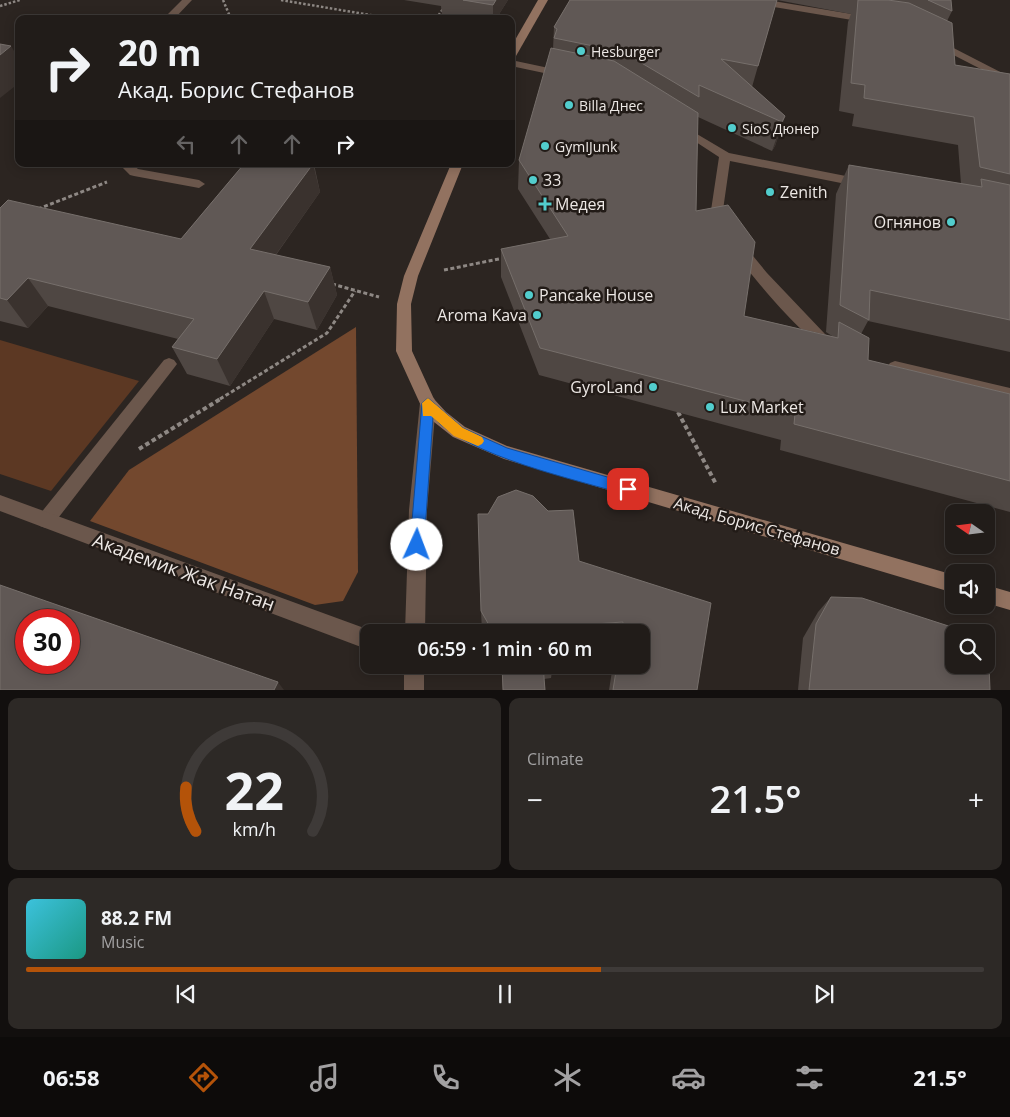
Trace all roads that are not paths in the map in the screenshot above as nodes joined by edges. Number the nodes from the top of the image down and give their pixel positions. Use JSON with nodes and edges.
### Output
{"nodes":[{"id":1,"x":187,"y":0,"type":"edge"},
{"id":2,"x":543,"y":0,"type":"edge"},
{"id":3,"x":750,"y":0,"type":"edge"},
{"id":4,"x":172,"y":15,"type":"edge"},
{"id":5,"x":883,"y":23,"type":"edge"},
{"id":6,"x":925,"y":38,"type":"edge"},
{"id":7,"x":515,"y":49,"type":"edge"},
{"id":8,"x":515,"y":63,"type":"edge"},
{"id":9,"x":577,"y":77,"type":"edge"},
{"id":10,"x":1010,"y":81,"type":"edge"},
{"id":11,"x":668,"y":120,"type":"edge"},
{"id":12,"x":725,"y":156,"type":"junction"},
{"id":13,"x":457,"y":167,"type":"edge"},
{"id":14,"x":129,"y":168,"type":"edge"},
{"id":15,"x":199,"y":184,"type":"dead end"},
{"id":16,"x":876,"y":186,"type":"edge"},
{"id":17,"x":841,"y":350,"type":"edge"},
{"id":18,"x":169,"y":364,"type":"dead end"},
{"id":19,"x":881,"y":364,"type":"edge"},
{"id":20,"x":1010,"y":394,"type":"edge"},
{"id":21,"x":428,"y":403,"type":"junction"},
{"id":22,"x":0,"y":503,"type":"edge"},
{"id":23,"x":46,"y":520,"type":"junction"},
{"id":24,"x":945,"y":581,"type":"edge"},
{"id":25,"x":995,"y":597,"type":"edge"},
{"id":26,"x":1010,"y":601,"type":"edge"},
{"id":27,"x":415,"y":624,"type":"edge"},
{"id":28,"x":360,"y":637,"type":"edge"},
{"id":29,"x":414,"y":674,"type":"edge"},
{"id":30,"x":414,"y":690,"type":"edge"}],
"edges":[{"from":1,"to":4,"type":"street"},
{"from":2,"to":7,"type":"street"},
{"from":3,"to":5,"type":"street"},
{"from":6,"to":10,"type":"street"},
{"from":8,"to":9,"type":"street"},
{"from":11,"to":12,"type":"street"},
{"from":12,"to":16,"type":"street"},
{"from":12,"to":17,"type":"street"},
{"from":13,"to":21,"type":"street","name":"Акад. Борис Стефанов"},
{"from":14,"to":15,"type":"street"},
{"from":18,"to":23,"type":"street"},
{"from":19,"to":20,"type":"street"},
{"from":21,"to":24,"type":"street","name":"Акад. Борис Стефанов"},
{"from":21,"to":27,"type":"street"},
{"from":22,"to":23,"type":"street","name":"Академик Жак Натан"},
{"from":23,"to":28,"type":"street","name":"Академик Жак Натан"},
{"from":25,"to":26,"type":"street"},
{"from":29,"to":30,"type":"street"}]}
